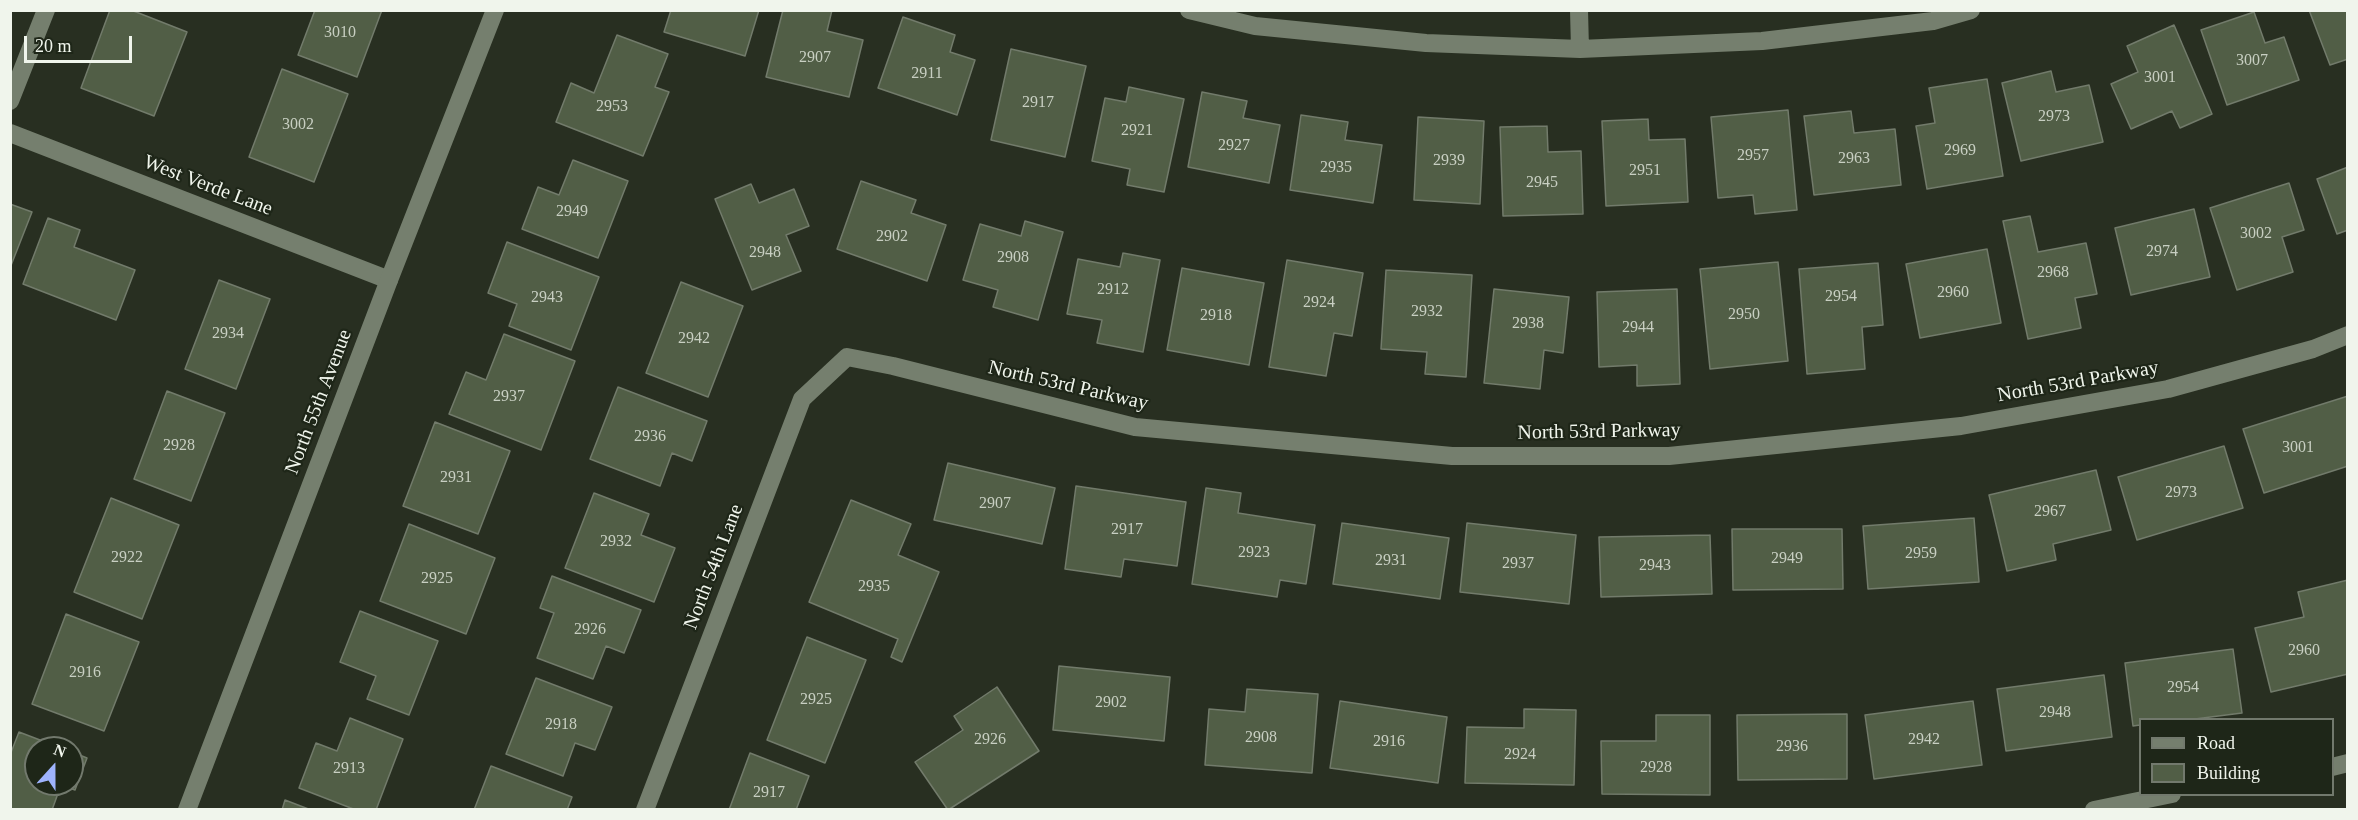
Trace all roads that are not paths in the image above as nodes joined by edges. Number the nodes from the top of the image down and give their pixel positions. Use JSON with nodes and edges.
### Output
{"nodes":[{"id":1,"x":46,"y":10,"type":"edge"},
{"id":2,"x":495,"y":10,"type":"edge"},
{"id":3,"x":1189,"y":10,"type":"edge"},
{"id":4,"x":1579,"y":10,"type":"edge"},
{"id":5,"x":1971,"y":10,"type":"edge"},
{"id":6,"x":1580,"y":49,"type":"junction"},
{"id":7,"x":10,"y":101,"type":"edge"},
{"id":8,"x":10,"y":133,"type":"edge"},
{"id":9,"x":389,"y":280,"type":"junction"},
{"id":10,"x":2348,"y":335,"type":"edge"},
{"id":11,"x":847,"y":357,"type":"joint"},
{"id":12,"x":2167,"y":796,"type":"edge"},
{"id":13,"x":187,"y":810,"type":"edge"},
{"id":14,"x":645,"y":810,"type":"edge"},
{"id":15,"x":2094,"y":810,"type":"edge"}],
"edges":[{"from":1,"to":7,"type":"street"},
{"from":2,"to":9,"type":"street","name":"North 55th Avenue"},
{"from":3,"to":6,"type":"street"},
{"from":4,"to":6,"type":"street"},
{"from":5,"to":6,"type":"street"},
{"from":8,"to":9,"type":"street","name":"West Verde Lane"},
{"from":9,"to":13,"type":"street","name":"North 55th Avenue"},
{"from":10,"to":11,"type":"street","name":"North 53rd Parkway"},
{"from":11,"to":14,"type":"street","name":"North 54th Lane"},
{"from":12,"to":15,"type":"street"}]}
